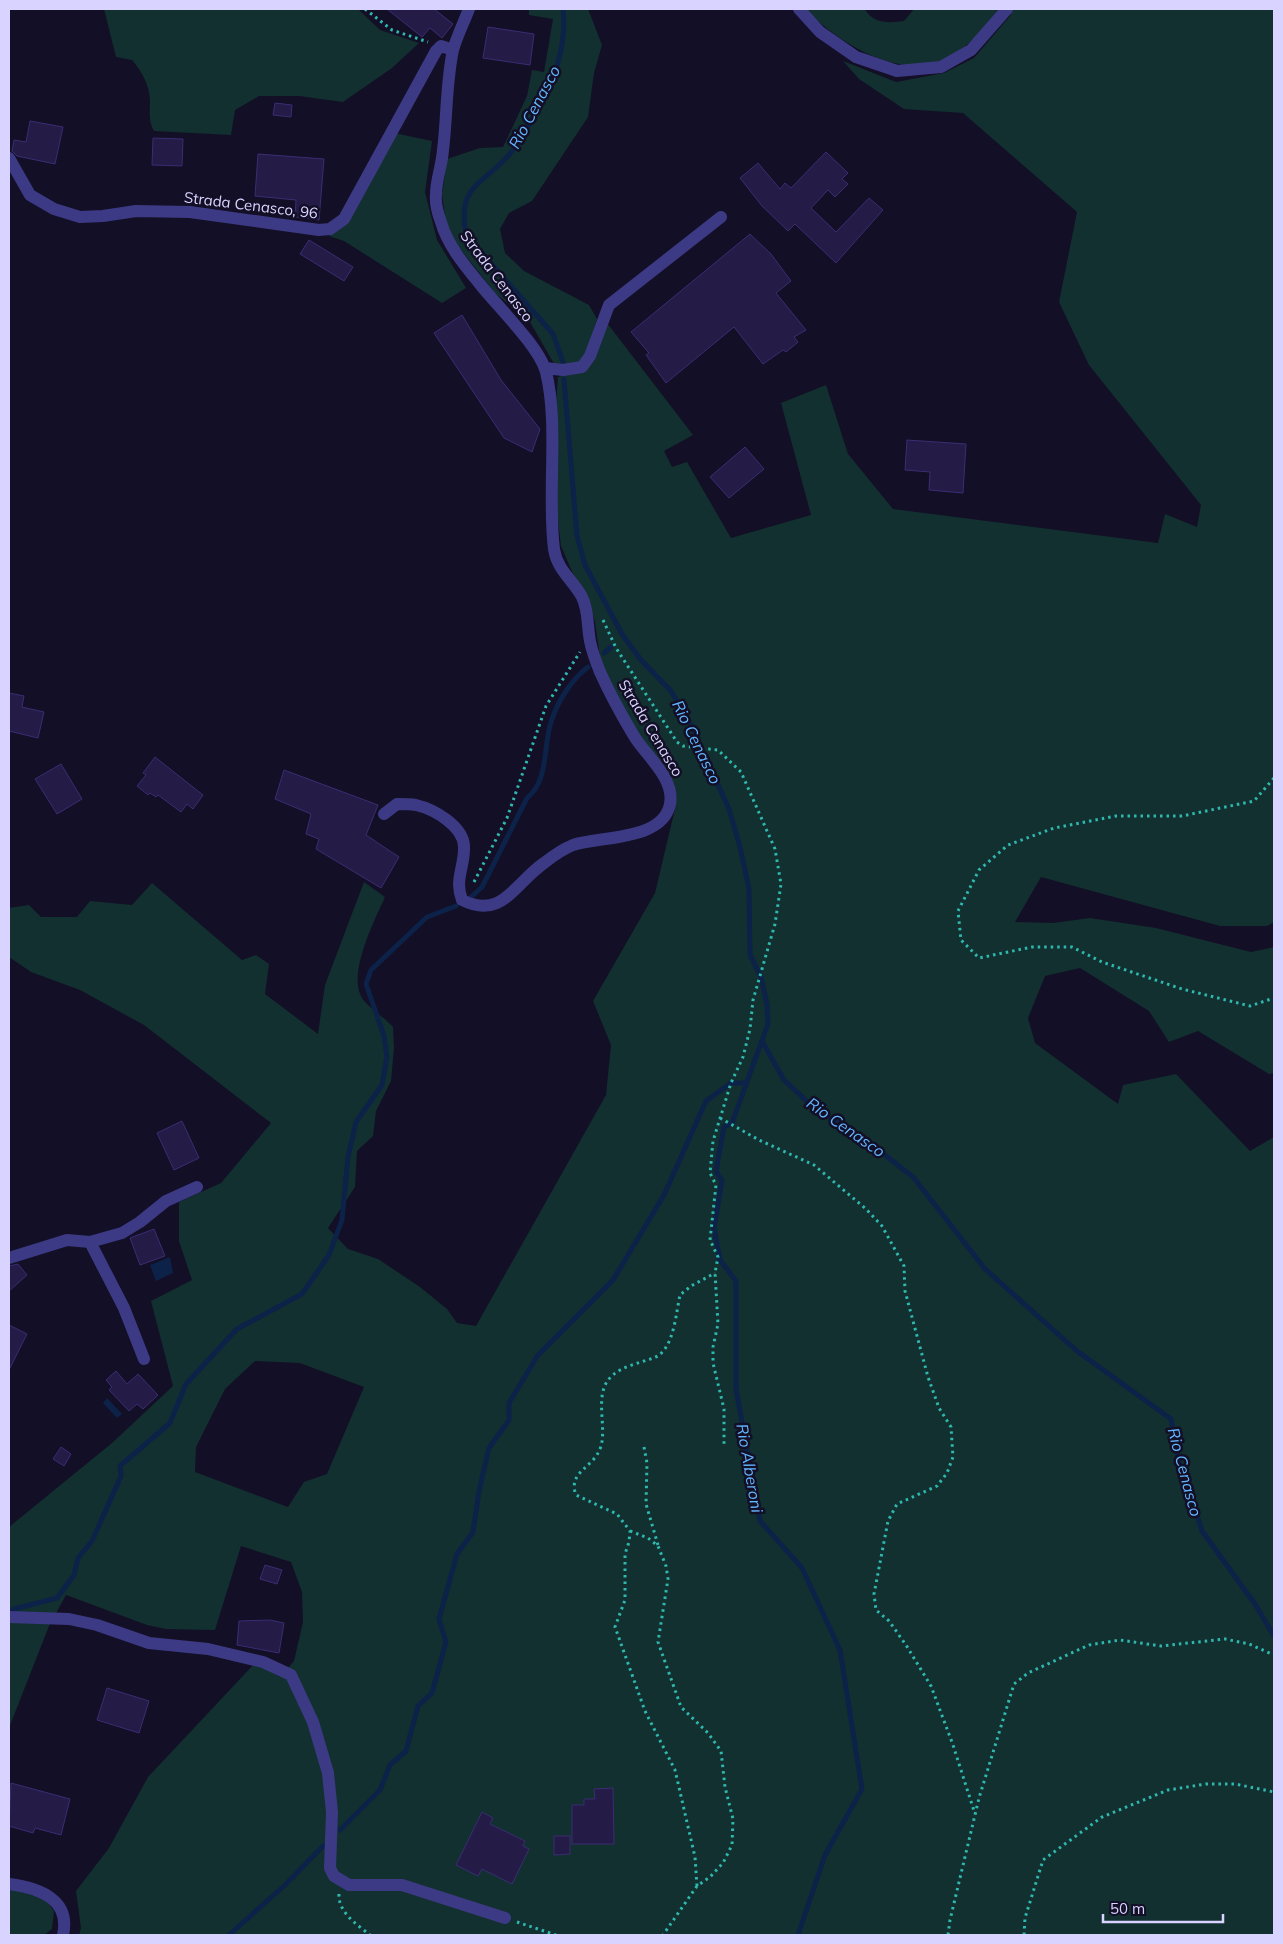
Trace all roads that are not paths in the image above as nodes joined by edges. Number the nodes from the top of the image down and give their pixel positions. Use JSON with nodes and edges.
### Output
{"nodes":[{"id":1,"x":469,"y":9,"type":"edge"},
{"id":2,"x":799,"y":9,"type":"edge"},
{"id":3,"x":1007,"y":9,"type":"edge"},
{"id":4,"x":453,"y":50,"type":"junction"},
{"id":5,"x":9,"y":158,"type":"edge"},
{"id":6,"x":722,"y":217,"type":"dead end"},
{"id":7,"x":545,"y":368,"type":"junction"},
{"id":8,"x":384,"y":814,"type":"dead end"},
{"id":9,"x":198,"y":1187,"type":"dead end"},
{"id":10,"x":90,"y":1242,"type":"junction"},
{"id":11,"x":9,"y":1258,"type":"edge"},
{"id":12,"x":144,"y":1359,"type":"dead end"},
{"id":13,"x":9,"y":1617,"type":"edge"},
{"id":14,"x":9,"y":1884,"type":"edge"},
{"id":15,"x":505,"y":1918,"type":"road end"},
{"id":16,"x":63,"y":1935,"type":"edge"}],
"edges":[{"from":1,"to":4,"type":"street","name":"Strada Cenasco"},
{"from":2,"to":3,"type":"street"},
{"from":4,"to":5,"type":"street","name":"Strada Cenasco, 96"},
{"from":4,"to":7,"type":"street","name":"Strada Cenasco"},
{"from":6,"to":7,"type":"street"},
{"from":7,"to":8,"type":"street","name":"Strada Cenasco"},
{"from":9,"to":10,"type":"street"},
{"from":10,"to":11,"type":"street"},
{"from":10,"to":12,"type":"street"},
{"from":13,"to":15,"type":"street"},
{"from":14,"to":16,"type":"street"}]}
